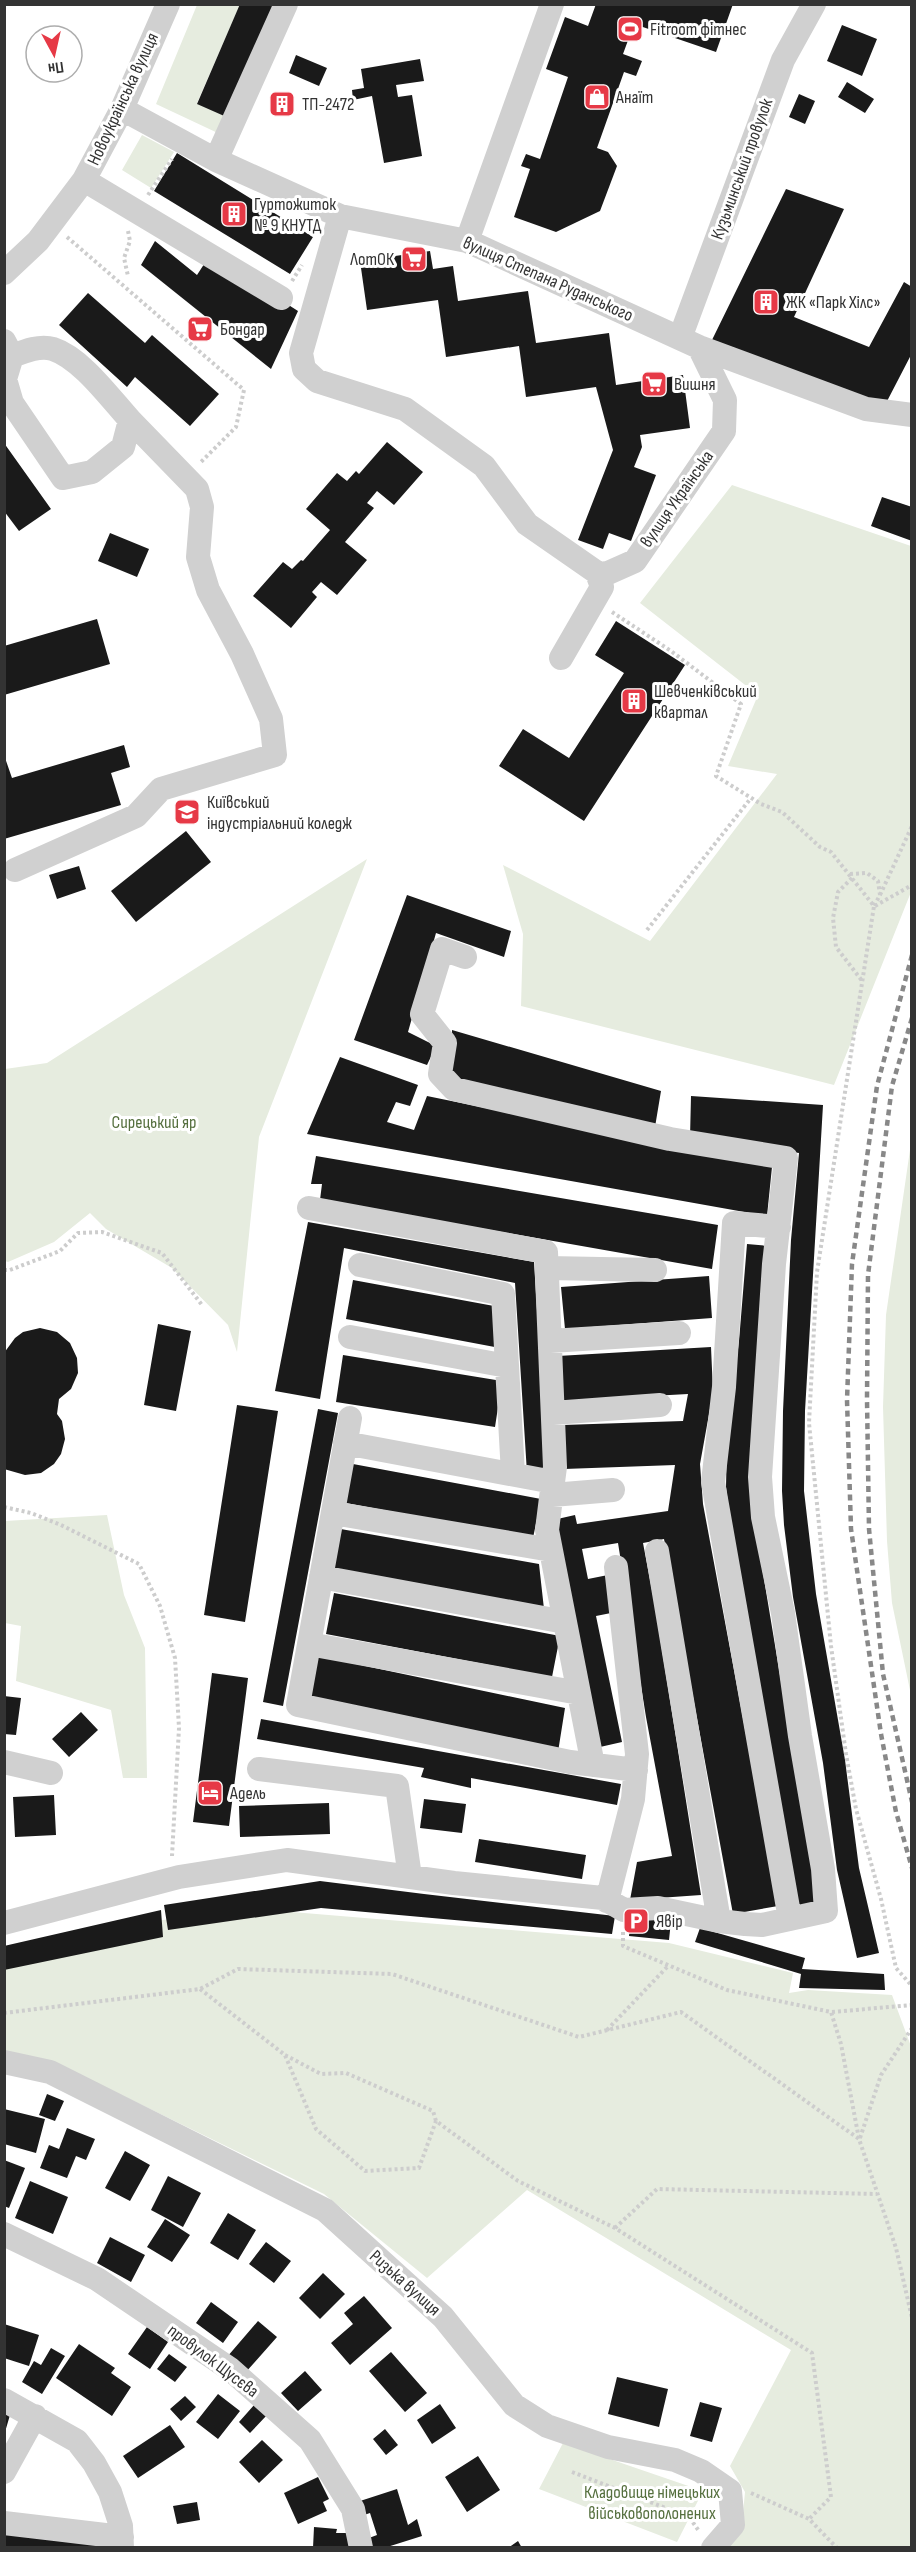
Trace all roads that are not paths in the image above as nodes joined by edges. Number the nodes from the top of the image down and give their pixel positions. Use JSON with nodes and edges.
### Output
{"nodes":[{"id":1,"x":168,"y":4,"type":"edge"},
{"id":2,"x":286,"y":4,"type":"edge"},
{"id":3,"x":552,"y":4,"type":"edge"},
{"id":4,"x":814,"y":4,"type":"edge"},
{"id":5,"x":122,"y":110,"type":"junction"},
{"id":6,"x":216,"y":160,"type":"junction"},
{"id":7,"x":84,"y":180,"type":"junction"},
{"id":8,"x":340,"y":216,"type":"junction"},
{"id":9,"x":467,"y":241,"type":"junction"},
{"id":10,"x":4,"y":273,"type":"edge"},
{"id":11,"x":281,"y":298,"type":"dead end"},
{"id":12,"x":690,"y":342,"type":"junction"},
{"id":13,"x":8,"y":348,"type":"edge"},
{"id":14,"x":912,"y":415,"type":"edge"},
{"id":15,"x":130,"y":420,"type":"junction"},
{"id":16,"x":597,"y":573,"type":"junction"},
{"id":17,"x":561,"y":658,"type":"dead end"},
{"id":18,"x":15,"y":870,"type":"dead end"},
{"id":19,"x":465,"y":957,"type":"dead end"},
{"id":20,"x":309,"y":1208,"type":"dead end"},
{"id":21,"x":779,"y":1227,"type":"junction"},
{"id":22,"x":360,"y":1265,"type":"dead end"},
{"id":23,"x":547,"y":1269,"type":"junction"},
{"id":24,"x":655,"y":1270,"type":"dead end"},
{"id":25,"x":680,"y":1333,"type":"dead end"},
{"id":26,"x":350,"y":1337,"type":"dead end"},
{"id":27,"x":550,"y":1341,"type":"junction"},
{"id":28,"x":507,"y":1366,"type":"junction"},
{"id":29,"x":660,"y":1405,"type":"dead end"},
{"id":30,"x":553,"y":1413,"type":"junction"},
{"id":31,"x":350,"y":1418,"type":"dead end"},
{"id":32,"x":345,"y":1443,"type":"junction"},
{"id":33,"x":513,"y":1474,"type":"junction"},
{"id":34,"x":553,"y":1488,"type":"junction"},
{"id":35,"x":613,"y":1490,"type":"dead end"},
{"id":36,"x":333,"y":1513,"type":"junction"},
{"id":37,"x":551,"y":1550,"type":"junction"},
{"id":38,"x":657,"y":1551,"type":"dead end"},
{"id":39,"x":616,"y":1567,"type":"dead end"},
{"id":40,"x":321,"y":1577,"type":"junction"},
{"id":41,"x":565,"y":1622,"type":"junction"},
{"id":42,"x":309,"y":1644,"type":"junction"},
{"id":43,"x":579,"y":1693,"type":"junction"},
{"id":44,"x":4,"y":1762,"type":"edge"},
{"id":45,"x":593,"y":1765,"type":"junction"},
{"id":46,"x":259,"y":1769,"type":"dead end"},
{"id":47,"x":636,"y":1770,"type":"junction"},
{"id":48,"x":51,"y":1773,"type":"dead end"},
{"id":49,"x":410,"y":1877,"type":"junction"},
{"id":50,"x":615,"y":1905,"type":"junction"},
{"id":51,"x":790,"y":1919,"type":"junction"},
{"id":52,"x":719,"y":1921,"type":"junction"},
{"id":53,"x":4,"y":1923,"type":"edge"},
{"id":54,"x":4,"y":2062,"type":"edge"},
{"id":55,"x":4,"y":2234,"type":"edge"},
{"id":56,"x":4,"y":2400,"type":"edge"},
{"id":57,"x":35,"y":2416,"type":"junction"},
{"id":58,"x":4,"y":2472,"type":"edge"},
{"id":59,"x":4,"y":2523,"type":"edge"},
{"id":60,"x":122,"y":2542,"type":"edge"},
{"id":61,"x":709,"y":2544,"type":"edge"},
{"id":62,"x":361,"y":2547,"type":"edge"}],
"edges":[{"from":1,"to":5,"type":"street","name":"Новоукраїнська вулиця"},
{"from":2,"to":6,"type":"street"},
{"from":3,"to":9,"type":"street"},
{"from":4,"to":12,"type":"street","name":"Кузьминський провулок"},
{"from":5,"to":6,"type":"street","name":"вулиця Степана Руданського"},
{"from":5,"to":7,"type":"street","name":"Новоукраїнська вулиця"},
{"from":6,"to":8,"type":"street","name":"вулиця Степана Руданського"},
{"from":7,"to":10,"type":"street","name":"Новоукраїнська вулиця"},
{"from":7,"to":11,"type":"street"},
{"from":8,"to":9,"type":"street","name":"вулиця Степана Руданського"},
{"from":8,"to":16,"type":"street"},
{"from":9,"to":12,"type":"street","name":"вулиця Степана Руданського"},
{"from":12,"to":14,"type":"street","name":"вулиця Степана Руданського"},
{"from":12,"to":16,"type":"street","name":"вулиця Українська"},
{"from":13,"to":15,"type":"street"},
{"from":13,"to":15,"type":"street"},
{"from":15,"to":18,"type":"street"},
{"from":16,"to":17,"type":"street"},
{"from":19,"to":21,"type":"street"},
{"from":20,"to":23,"type":"street"},
{"from":21,"to":51,"type":"street"},
{"from":21,"to":51,"type":"street"},
{"from":22,"to":28,"type":"street"},
{"from":23,"to":24,"type":"street"},
{"from":23,"to":27,"type":"street"},
{"from":25,"to":27,"type":"street"},
{"from":26,"to":28,"type":"street"},
{"from":27,"to":30,"type":"street"},
{"from":28,"to":33,"type":"street"},
{"from":29,"to":30,"type":"street"},
{"from":30,"to":34,"type":"street"},
{"from":31,"to":32,"type":"street"},
{"from":32,"to":33,"type":"street"},
{"from":32,"to":36,"type":"street"},
{"from":33,"to":34,"type":"street"},
{"from":34,"to":35,"type":"street"},
{"from":34,"to":37,"type":"street"},
{"from":36,"to":37,"type":"street"},
{"from":36,"to":40,"type":"street"},
{"from":37,"to":41,"type":"street"},
{"from":38,"to":52,"type":"street"},
{"from":39,"to":47,"type":"street"},
{"from":40,"to":41,"type":"street"},
{"from":40,"to":42,"type":"street"},
{"from":41,"to":43,"type":"street"},
{"from":42,"to":43,"type":"street"},
{"from":42,"to":45,"type":"street"},
{"from":43,"to":45,"type":"street"},
{"from":44,"to":48,"type":"street"},
{"from":45,"to":47,"type":"street"},
{"from":46,"to":49,"type":"street"},
{"from":47,"to":50,"type":"street"},
{"from":49,"to":50,"type":"street"},
{"from":49,"to":53,"type":"street"},
{"from":50,"to":52,"type":"street"},
{"from":51,"to":52,"type":"street"},
{"from":54,"to":61,"type":"street","name":"Ризька вулиця"},
{"from":55,"to":62,"type":"street","name":"провулок Щусєва"},
{"from":56,"to":57,"type":"street"},
{"from":57,"to":58,"type":"street"},
{"from":57,"to":60,"type":"street"},
{"from":59,"to":60,"type":"street"}]}
